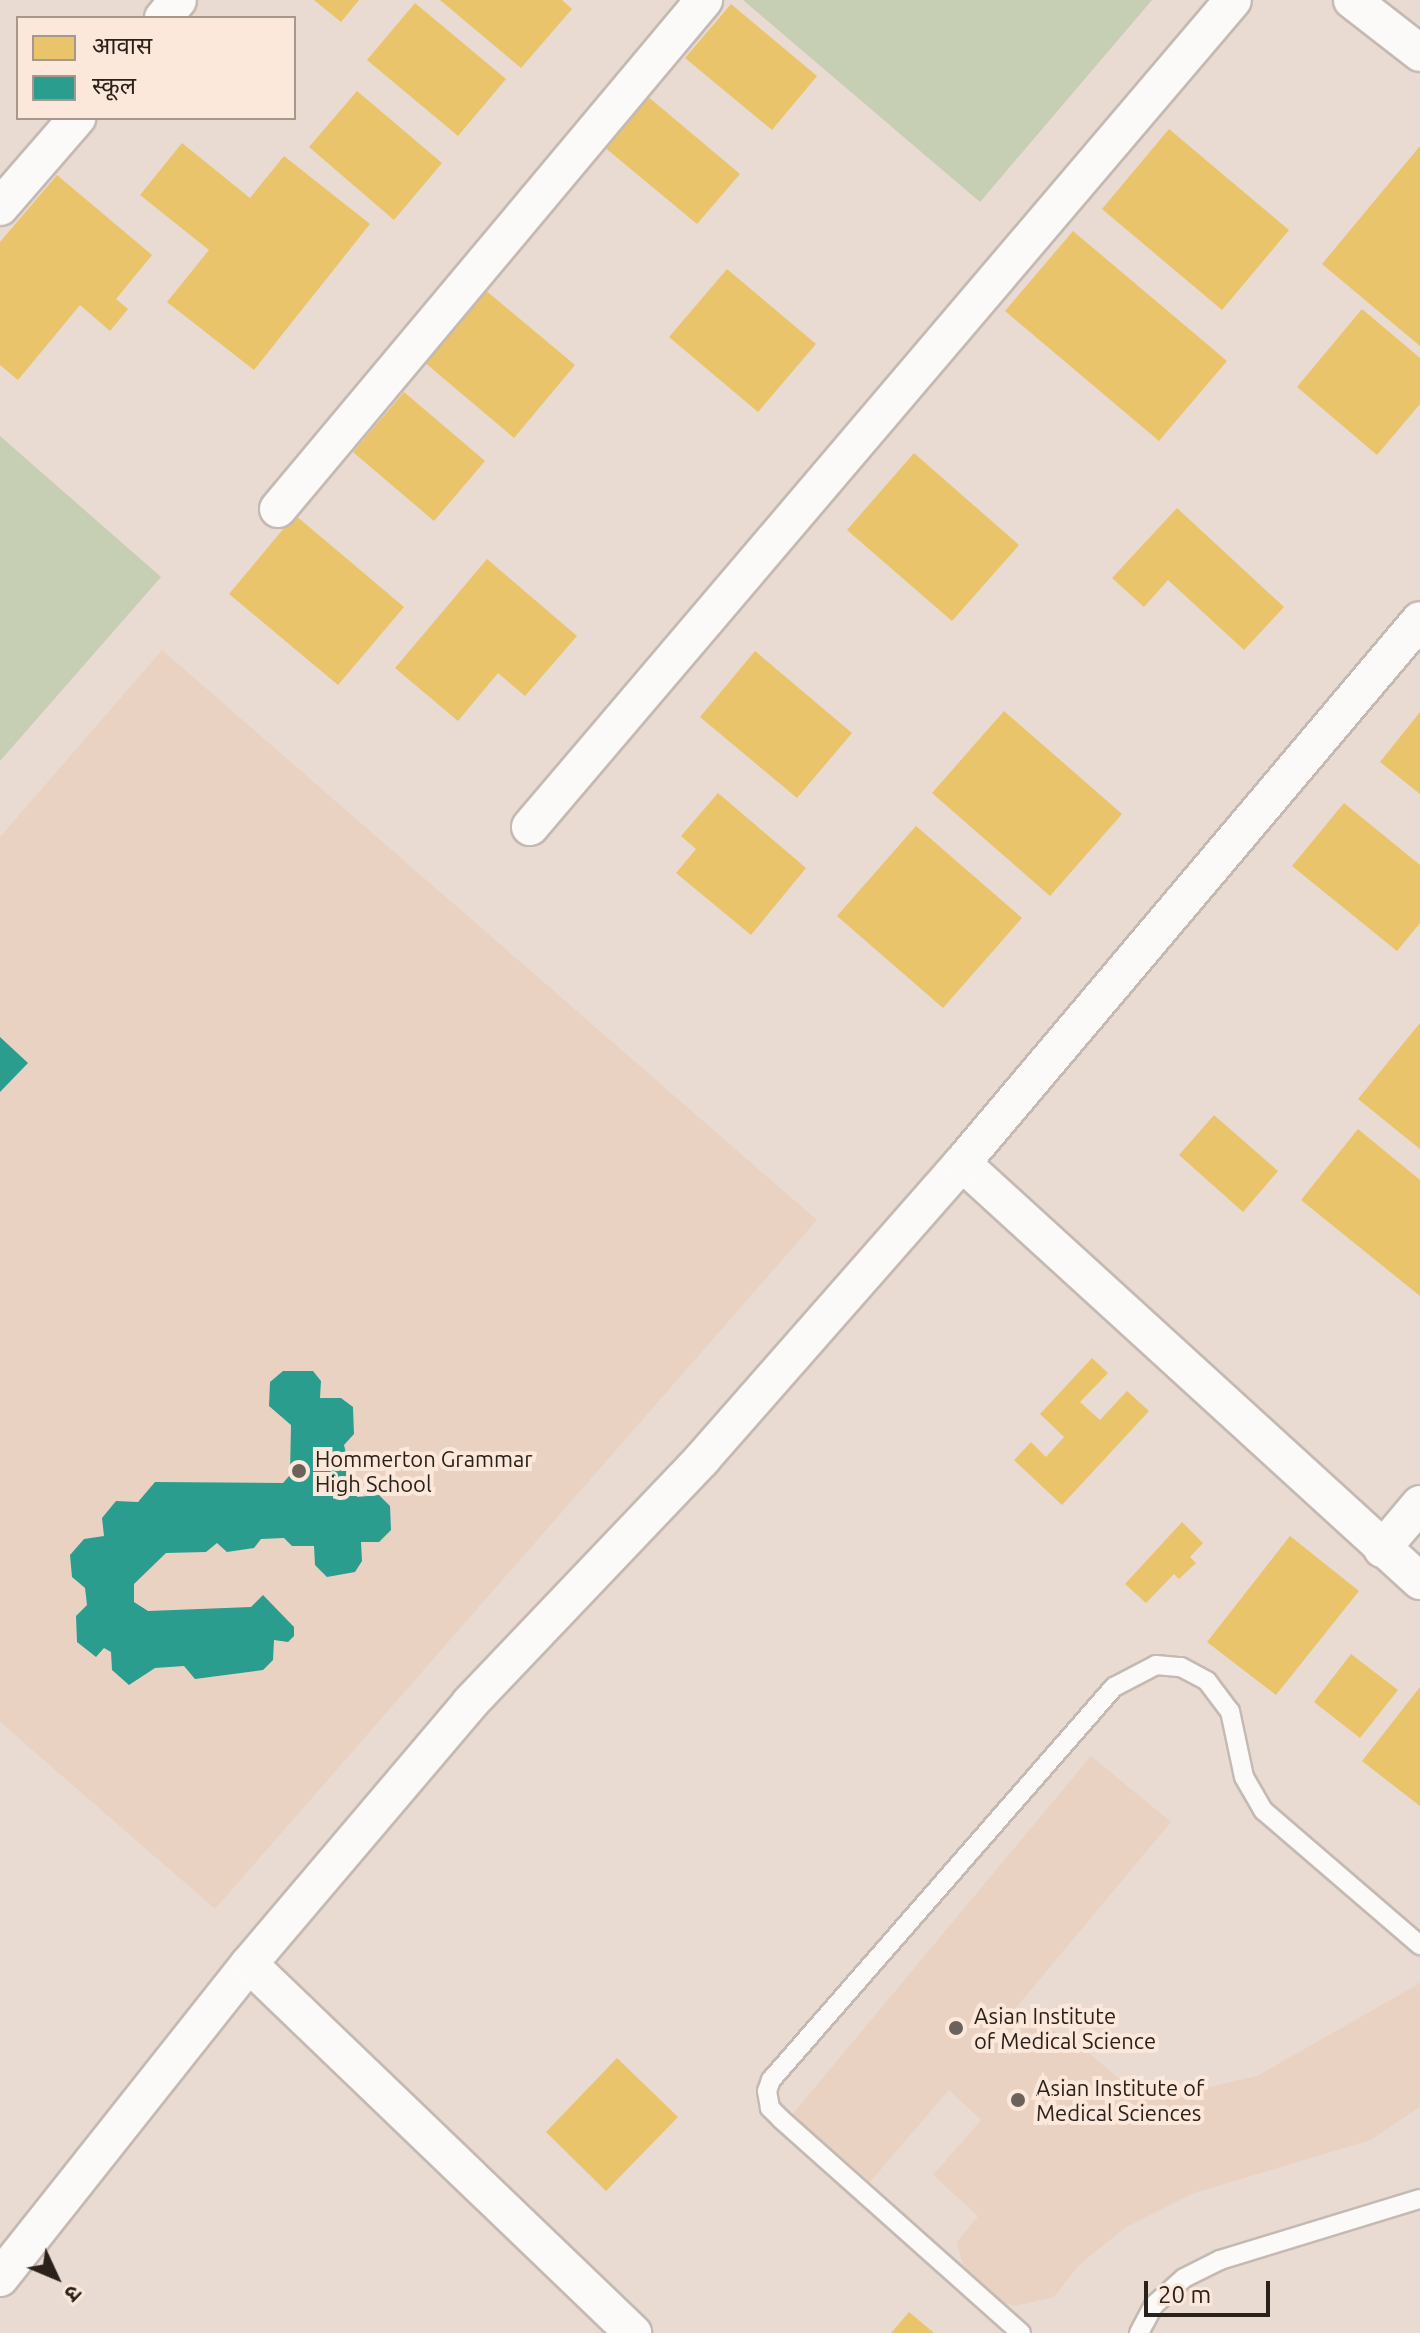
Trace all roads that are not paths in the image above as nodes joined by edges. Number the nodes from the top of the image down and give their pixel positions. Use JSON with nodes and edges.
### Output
{"nodes":[{"id":1,"x":178,"y":0,"type":"edge"},
{"id":2,"x":704,"y":0,"type":"edge"},
{"id":3,"x":1233,"y":0,"type":"edge"},
{"id":4,"x":1352,"y":0,"type":"edge"},
{"id":5,"x":165,"y":16,"type":"edge"},
{"id":6,"x":1420,"y":53,"type":"edge"},
{"id":7,"x":75,"y":120,"type":"edge"},
{"id":8,"x":0,"y":207,"type":"edge"},
{"id":9,"x":278,"y":509,"type":"dead end"},
{"id":10,"x":1420,"y":620,"type":"edge"},
{"id":11,"x":530,"y":827,"type":"dead end"},
{"id":12,"x":962,"y":1163,"type":"junction"},
{"id":13,"x":1420,"y":1504,"type":"edge"},
{"id":14,"x":1382,"y":1549,"type":"junction"},
{"id":15,"x":1420,"y":1581,"type":"edge"},
{"id":16,"x":1420,"y":1945,"type":"edge"},
{"id":17,"x":249,"y":1964,"type":"junction"},
{"id":18,"x":1420,"y":2199,"type":"edge"},
{"id":19,"x":0,"y":2278,"type":"edge"},
{"id":20,"x":633,"y":2333,"type":"edge"},
{"id":21,"x":1021,"y":2333,"type":"edge"},
{"id":22,"x":1139,"y":2333,"type":"edge"}],
"edges":[{"from":1,"to":5,"type":"street"},
{"from":2,"to":9,"type":"street"},
{"from":3,"to":11,"type":"street"},
{"from":4,"to":6,"type":"street"},
{"from":7,"to":8,"type":"street"},
{"from":10,"to":12,"type":"street"},
{"from":12,"to":14,"type":"street"},
{"from":12,"to":17,"type":"street"},
{"from":13,"to":14,"type":"street"},
{"from":14,"to":15,"type":"street"},
{"from":16,"to":21,"type":"lane"},
{"from":17,"to":19,"type":"street"},
{"from":17,"to":20,"type":"street"},
{"from":18,"to":22,"type":"lane"}]}
